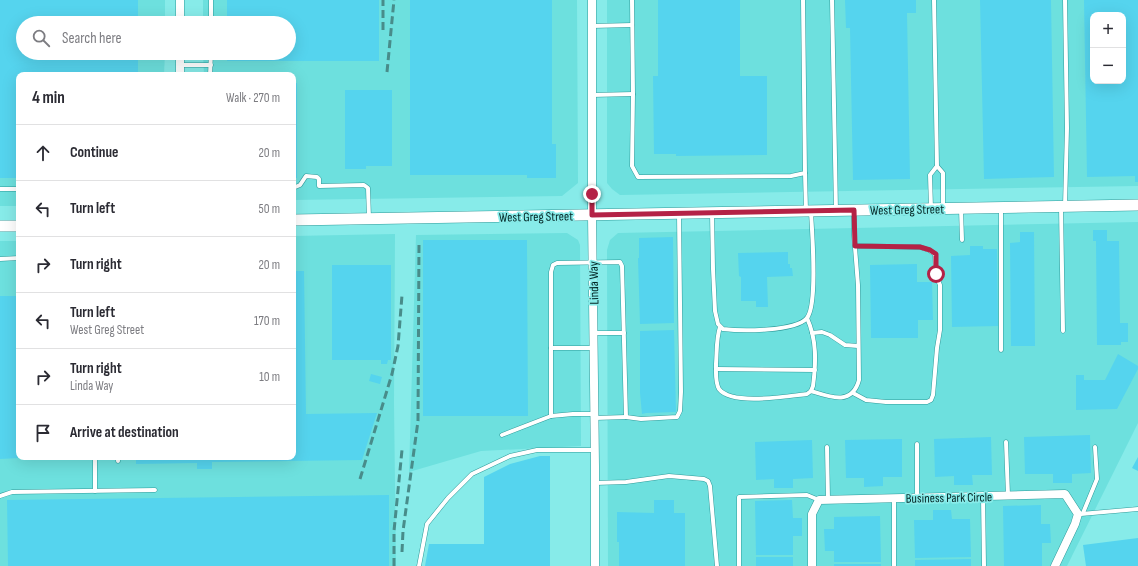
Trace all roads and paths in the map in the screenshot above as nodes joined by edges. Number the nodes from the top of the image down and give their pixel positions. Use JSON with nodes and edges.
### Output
{"nodes":[{"id":1,"x":180,"y":0,"type":"edge"},
{"id":2,"x":211,"y":0,"type":"edge"},
{"id":3,"x":592,"y":0,"type":"edge"},
{"id":4,"x":632,"y":0,"type":"edge"},
{"id":5,"x":803,"y":0,"type":"edge"},
{"id":6,"x":832,"y":0,"type":"edge"},
{"id":7,"x":934,"y":0,"type":"edge"},
{"id":8,"x":1065,"y":0,"type":"edge"},
{"id":9,"x":180,"y":16,"type":"edge"},
{"id":10,"x":211,"y":16,"type":"edge"},
{"id":11,"x":632,"y":25,"type":"junction"},
{"id":12,"x":592,"y":26,"type":"junction"},
{"id":13,"x":180,"y":60,"type":"edge"},
{"id":14,"x":211,"y":60,"type":"edge"},
{"id":15,"x":211,"y":65,"type":"junction"},
{"id":16,"x":180,"y":66,"type":"junction"},
{"id":17,"x":180,"y":72,"type":"edge"},
{"id":18,"x":210,"y":72,"type":"edge"},
{"id":19,"x":633,"y":94,"type":"junction"},
{"id":20,"x":592,"y":95,"type":"junction"},
{"id":21,"x":936,"y":166,"type":"junction"},
{"id":22,"x":805,"y":173,"type":"junction"},
{"id":23,"x":296,"y":187,"type":"edge"},
{"id":24,"x":0,"y":189,"type":"edge"},
{"id":25,"x":16,"y":189,"type":"edge"},
{"id":26,"x":1138,"y":205,"type":"edge"},
{"id":27,"x":1063,"y":206,"type":"junction"},
{"id":28,"x":1002,"y":207,"type":"junction"},
{"id":29,"x":943,"y":208,"type":"junction"},
{"id":30,"x":961,"y":208,"type":"junction"},
{"id":31,"x":931,"y":209,"type":"junction"},
{"id":32,"x":836,"y":210,"type":"junction"},
{"id":33,"x":854,"y":210,"type":"junction"},
{"id":34,"x":808,"y":211,"type":"junction"},
{"id":35,"x":679,"y":213,"type":"junction"},
{"id":36,"x":712,"y":213,"type":"junction"},
{"id":37,"x":592,"y":215,"type":"junction"},
{"id":38,"x":369,"y":218,"type":"junction"},
{"id":39,"x":296,"y":220,"type":"edge"},
{"id":40,"x":0,"y":226,"type":"edge"},
{"id":41,"x":16,"y":226,"type":"edge"},
{"id":42,"x":962,"y":240,"type":"dead end"},
{"id":43,"x":855,"y":246,"type":"junction"},
{"id":44,"x":16,"y":258,"type":"edge"},
{"id":45,"x":0,"y":259,"type":"edge"},
{"id":46,"x":592,"y":262,"type":"junction"},
{"id":47,"x":807,"y":318,"type":"junction"},
{"id":48,"x":720,"y":327,"type":"junction"},
{"id":49,"x":1063,"y":331,"type":"dead end"},
{"id":50,"x":624,"y":333,"type":"junction"},
{"id":51,"x":812,"y":333,"type":"junction"},
{"id":52,"x":593,"y":334,"type":"junction"},
{"id":53,"x":858,"y":346,"type":"junction"},
{"id":54,"x":551,"y":348,"type":"junction"},
{"id":55,"x":594,"y":348,"type":"junction"},
{"id":56,"x":1001,"y":350,"type":"dead end"},
{"id":57,"x":716,"y":369,"type":"junction"},
{"id":58,"x":815,"y":370,"type":"junction"},
{"id":59,"x":811,"y":391,"type":"junction"},
{"id":60,"x":853,"y":393,"type":"junction"},
{"id":61,"x":551,"y":416,"type":"junction"},
{"id":62,"x":595,"y":416,"type":"junction"},
{"id":63,"x":626,"y":417,"type":"junction"},
{"id":64,"x":502,"y":435,"type":"dead end"},
{"id":65,"x":1006,"y":442,"type":"dead end"},
{"id":66,"x":917,"y":444,"type":"dead end"},
{"id":67,"x":828,"y":447,"type":"dead end"},
{"id":68,"x":1095,"y":447,"type":"dead end"},
{"id":69,"x":595,"y":450,"type":"junction"},
{"id":70,"x":95,"y":460,"type":"edge"},
{"id":71,"x":595,"y":483,"type":"junction"},
{"id":72,"x":155,"y":490,"type":"dead end"},
{"id":73,"x":95,"y":491,"type":"junction"},
{"id":74,"x":1008,"y":495,"type":"junction"},
{"id":75,"x":0,"y":496,"type":"edge"},
{"id":76,"x":983,"y":496,"type":"junction"},
{"id":77,"x":917,"y":497,"type":"junction"},
{"id":78,"x":894,"y":498,"type":"junction"},
{"id":79,"x":828,"y":499,"type":"junction"},
{"id":80,"x":819,"y":500,"type":"junction"},
{"id":81,"x":1138,"y":508,"type":"edge"},
{"id":82,"x":1080,"y":514,"type":"junction"},
{"id":83,"x":419,"y":566,"type":"edge"},
{"id":84,"x":595,"y":566,"type":"edge"},
{"id":85,"x":717,"y":566,"type":"edge"},
{"id":86,"x":739,"y":566,"type":"edge"},
{"id":87,"x":812,"y":566,"type":"edge"},
{"id":88,"x":894,"y":566,"type":"edge"},
{"id":89,"x":984,"y":566,"type":"edge"},
{"id":90,"x":1055,"y":566,"type":"edge"}],
"edges":[{"from":1,"to":9,"type":"street"},
{"from":2,"to":10,"type":"lane"},
{"from":3,"to":12,"type":"street","name":"Linda Way"},
{"from":4,"to":11,"type":"lane"},
{"from":5,"to":22,"type":"lane"},
{"from":6,"to":32,"type":"lane"},
{"from":7,"to":21,"type":"lane"},
{"from":8,"to":27,"type":"lane"},
{"from":11,"to":12,"type":"lane"},
{"from":11,"to":19,"type":"lane"},
{"from":12,"to":20,"type":"street","name":"Linda Way"},
{"from":13,"to":16,"type":"street"},
{"from":14,"to":15,"type":"lane"},
{"from":15,"to":16,"type":"lane"},
{"from":15,"to":18,"type":"lane"},
{"from":16,"to":17,"type":"street"},
{"from":19,"to":20,"type":"lane"},
{"from":19,"to":22,"type":"lane"},
{"from":20,"to":37,"type":"street","name":"Linda Way"},
{"from":21,"to":29,"type":"lane"},
{"from":21,"to":31,"type":"lane"},
{"from":22,"to":34,"type":"lane"},
{"from":23,"to":38,"type":"lane"},
{"from":24,"to":25,"type":"lane"},
{"from":26,"to":27,"type":"main road","name":"West Greg Street"},
{"from":27,"to":28,"type":"main road","name":"West Greg Street"},
{"from":27,"to":49,"type":"lane"},
{"from":28,"to":30,"type":"main road","name":"West Greg Street"},
{"from":28,"to":56,"type":"lane"},
{"from":29,"to":30,"type":"main road","name":"West Greg Street"},
{"from":29,"to":31,"type":"main road","name":"West Greg Street"},
{"from":30,"to":42,"type":"lane"},
{"from":31,"to":33,"type":"main road","name":"West Greg Street"},
{"from":32,"to":33,"type":"main road","name":"West Greg Street"},
{"from":32,"to":34,"type":"main road","name":"West Greg Street"},
{"from":33,"to":43,"type":"lane"},
{"from":34,"to":36,"type":"main road","name":"West Greg Street"},
{"from":34,"to":47,"type":"lane"},
{"from":35,"to":36,"type":"main road","name":"West Greg Street"},
{"from":35,"to":37,"type":"main road","name":"West Greg Street"},
{"from":35,"to":63,"type":"lane"},
{"from":36,"to":48,"type":"lane"},
{"from":37,"to":38,"type":"main road","name":"West Greg Street"},
{"from":37,"to":46,"type":"street","name":"Linda Way"},
{"from":38,"to":39,"type":"main road","name":"West Greg Street"},
{"from":40,"to":41,"type":"main road"},
{"from":43,"to":53,"type":"lane"},
{"from":43,"to":60,"type":"lane"},
{"from":44,"to":45,"type":"lane"},
{"from":46,"to":50,"type":"lane"},
{"from":46,"to":52,"type":"street","name":"Linda Way"},
{"from":46,"to":54,"type":"lane"},
{"from":47,"to":48,"type":"lane"},
{"from":47,"to":51,"type":"lane"},
{"from":48,"to":57,"type":"lane"},
{"from":50,"to":52,"type":"lane"},
{"from":50,"to":63,"type":"lane"},
{"from":51,"to":53,"type":"lane"},
{"from":51,"to":58,"type":"lane"},
{"from":52,"to":55,"type":"street","name":"Linda Way"},
{"from":53,"to":60,"type":"lane"},
{"from":54,"to":55,"type":"lane"},
{"from":54,"to":61,"type":"lane"},
{"from":55,"to":62,"type":"street","name":"Linda Way"},
{"from":57,"to":58,"type":"lane"},
{"from":57,"to":59,"type":"lane"},
{"from":58,"to":59,"type":"lane"},
{"from":59,"to":60,"type":"lane"},
{"from":61,"to":62,"type":"lane"},
{"from":61,"to":64,"type":"lane"},
{"from":62,"to":63,"type":"lane"},
{"from":62,"to":69,"type":"street","name":"Linda Way"},
{"from":65,"to":74,"type":"lane"},
{"from":66,"to":77,"type":"lane"},
{"from":67,"to":79,"type":"lane"},
{"from":68,"to":82,"type":"lane"},
{"from":69,"to":71,"type":"street","name":"Linda Way"},
{"from":69,"to":83,"type":"lane"},
{"from":70,"to":73,"type":"lane"},
{"from":71,"to":84,"type":"street","name":"Linda Way"},
{"from":71,"to":85,"type":"lane"},
{"from":72,"to":73,"type":"lane"},
{"from":73,"to":75,"type":"lane"},
{"from":74,"to":76,"type":"street","name":"Business Park Circle"},
{"from":74,"to":82,"type":"street","name":"Business Park Circle"},
{"from":76,"to":77,"type":"street","name":"Business Park Circle"},
{"from":76,"to":89,"type":"lane"},
{"from":77,"to":78,"type":"street","name":"Business Park Circle"},
{"from":78,"to":79,"type":"street","name":"Business Park Circle"},
{"from":78,"to":88,"type":"lane"},
{"from":79,"to":80,"type":"street","name":"Business Park Circle"},
{"from":80,"to":86,"type":"lane"},
{"from":80,"to":87,"type":"street"},
{"from":81,"to":82,"type":"lane"},
{"from":82,"to":90,"type":"street"}]}
